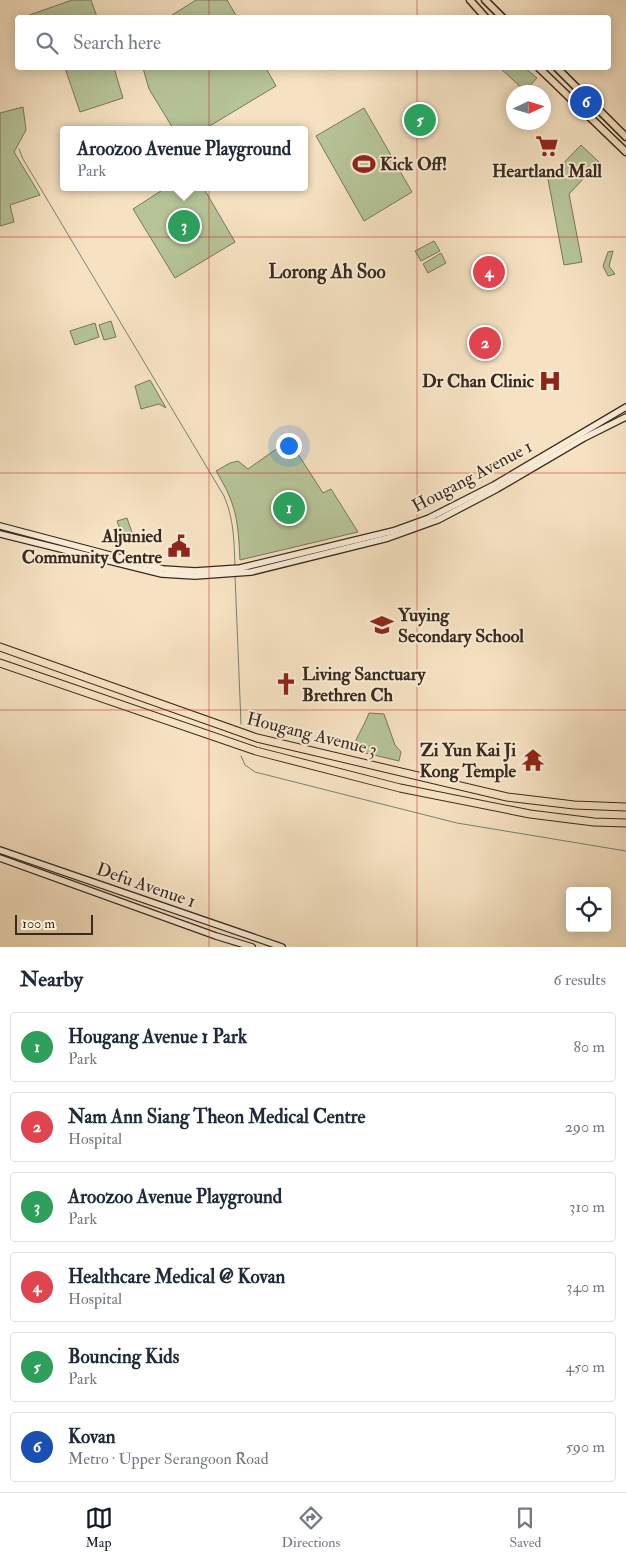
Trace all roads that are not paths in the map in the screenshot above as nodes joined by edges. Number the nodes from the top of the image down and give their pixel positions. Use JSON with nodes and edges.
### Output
{"nodes":[{"id":1,"x":470,"y":0,"type":"edge"},
{"id":2,"x":485,"y":0,"type":"edge"},
{"id":3,"x":483,"y":15,"type":"edge"},
{"id":4,"x":500,"y":15,"type":"edge"},
{"id":5,"x":541,"y":70,"type":"edge"},
{"id":6,"x":559,"y":70,"type":"edge"},
{"id":7,"x":626,"y":137,"type":"edge"},
{"id":8,"x":626,"y":152,"type":"edge"},
{"id":9,"x":626,"y":407,"type":"edge"},
{"id":10,"x":626,"y":416,"type":"edge"},
{"id":11,"x":0,"y":526,"type":"edge"},
{"id":12,"x":2,"y":535,"type":"edge"},
{"id":13,"x":241,"y":571,"type":"junction"},
{"id":14,"x":230,"y":572,"type":"junction"},
{"id":15,"x":0,"y":647,"type":"edge"},
{"id":16,"x":0,"y":663,"type":"edge"},
{"id":17,"x":507,"y":797,"type":"junction"},
{"id":18,"x":626,"y":807,"type":"edge"},
{"id":19,"x":519,"y":812,"type":"junction"},
{"id":20,"x":626,"y":823,"type":"edge"},
{"id":21,"x":0,"y":850,"type":"edge"},
{"id":22,"x":0,"y":858,"type":"edge"},
{"id":23,"x":252,"y":947,"type":"edge"},
{"id":24,"x":282,"y":947,"type":"edge"}],
"edges":[{"from":1,"to":3,"type":"main road"},
{"from":2,"to":4,"type":"main road"},
{"from":5,"to":8,"type":"main road"},
{"from":6,"to":7,"type":"main road"},
{"from":9,"to":13,"type":"main road","name":"Hougang Avenue 1"},
{"from":10,"to":13,"type":"main road","name":"Hougang Avenue 1"},
{"from":11,"to":14,"type":"main road","name":"Hougang Avenue 1"},
{"from":12,"to":14,"type":"main road","name":"Hougang Avenue 1"},
{"from":13,"to":14,"type":"main road","name":"Hougang Avenue 1"},
{"from":15,"to":17,"type":"highway","name":"Hougang Avenue 3"},
{"from":16,"to":19,"type":"highway","name":"Hougang Avenue 3"},
{"from":17,"to":18,"type":"highway","name":"Hougang Avenue 3"},
{"from":17,"to":19,"type":"highway"},
{"from":19,"to":20,"type":"highway","name":"Hougang Avenue 3"},
{"from":21,"to":24,"type":"main road","name":"Defu Avenue 1"},
{"from":22,"to":23,"type":"main road","name":"Defu Avenue 1"}]}
